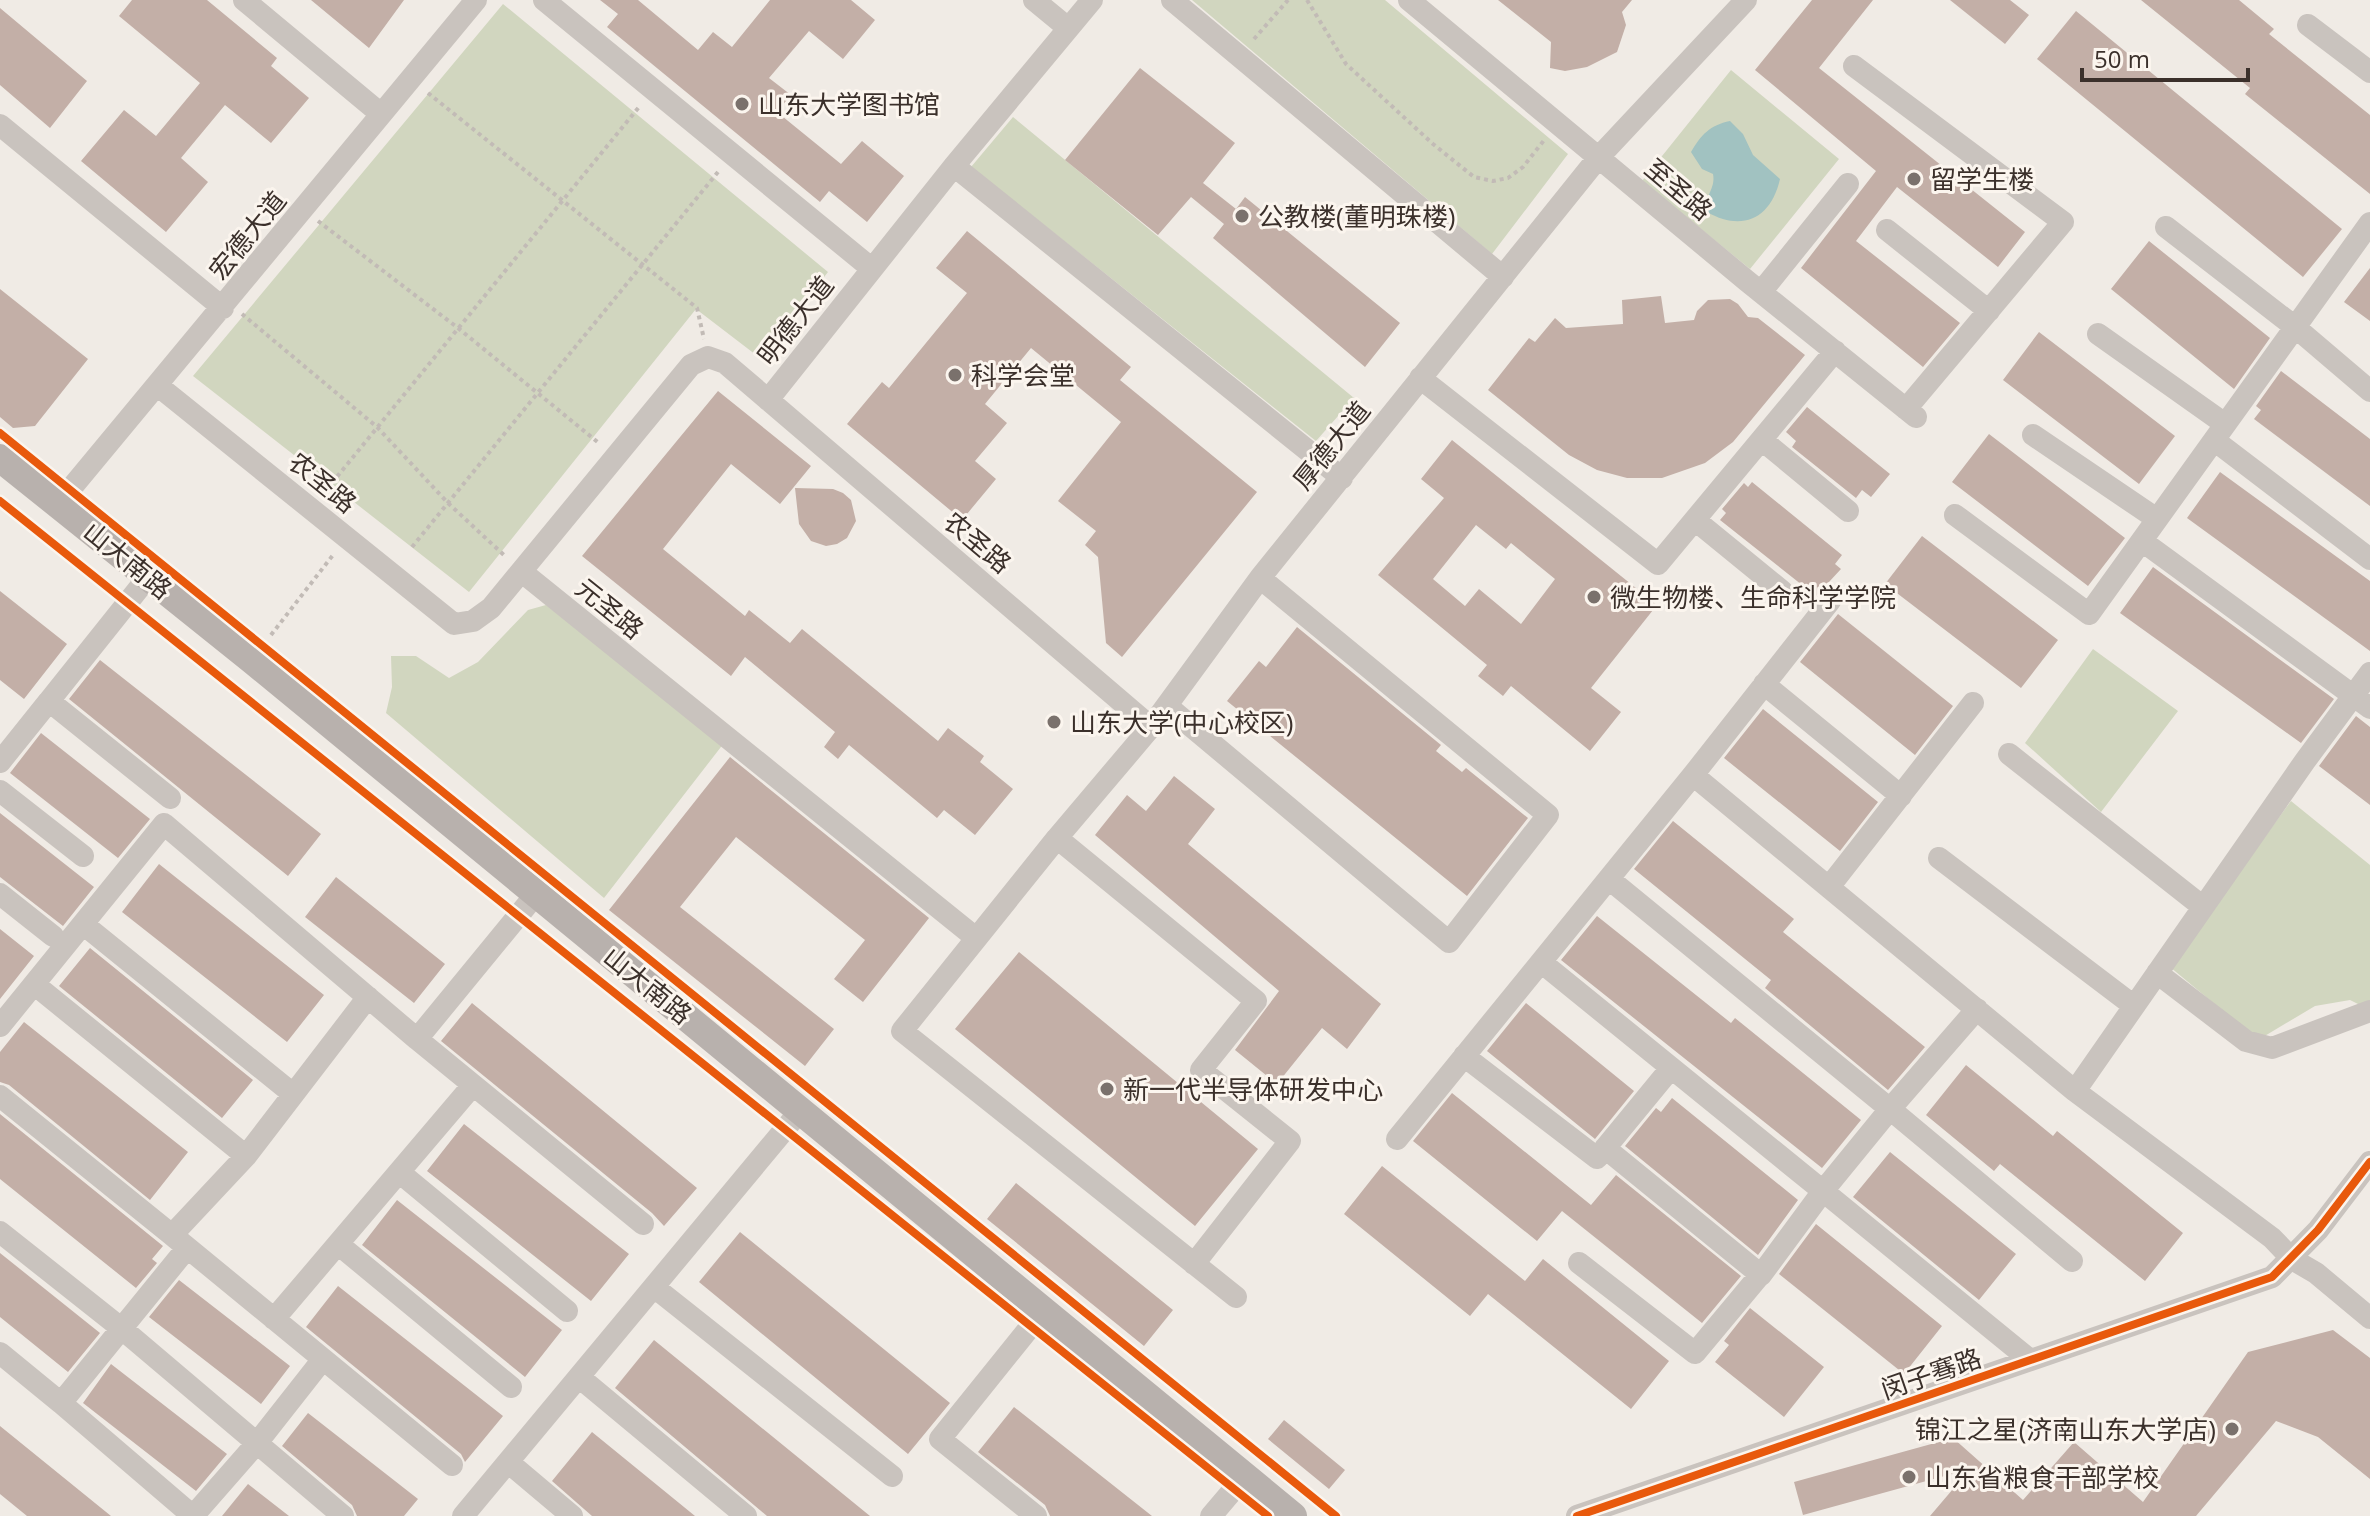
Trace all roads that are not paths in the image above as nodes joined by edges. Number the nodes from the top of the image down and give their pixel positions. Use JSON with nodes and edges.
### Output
{"nodes":[{"id":1,"x":244,"y":0,"type":"edge"},
{"id":2,"x":476,"y":0,"type":"edge"},
{"id":3,"x":544,"y":0,"type":"edge"},
{"id":4,"x":1034,"y":0,"type":"edge"},
{"id":5,"x":1092,"y":0,"type":"edge"},
{"id":6,"x":1172,"y":0,"type":"edge"},
{"id":7,"x":1409,"y":0,"type":"edge"},
{"id":8,"x":1746,"y":0,"type":"edge"},
{"id":9,"x":2308,"y":25,"type":"dead end"},
{"id":10,"x":1068,"y":28,"type":"junction"},
{"id":11,"x":1854,"y":66,"type":"dead end"},
{"id":12,"x":2370,"y":72,"type":"edge"},
{"id":13,"x":381,"y":114,"type":"junction"},
{"id":14,"x":0,"y":125,"type":"edge"},
{"id":15,"x":1598,"y":158,"type":"junction"},
{"id":16,"x":954,"y":166,"type":"junction"},
{"id":17,"x":1848,"y":184,"type":"dead end"},
{"id":18,"x":2370,"y":223,"type":"edge"},
{"id":19,"x":2166,"y":227,"type":"dead end"},
{"id":20,"x":1887,"y":230,"type":"dead end"},
{"id":21,"x":871,"y":268,"type":"junction"},
{"id":22,"x":1503,"y":277,"type":"junction"},
{"id":23,"x":1761,"y":292,"type":"junction"},
{"id":24,"x":223,"y":308,"type":"junction"},
{"id":25,"x":1989,"y":311,"type":"junction"},
{"id":26,"x":2295,"y":327,"type":"junction"},
{"id":27,"x":2098,"y":334,"type":"dead end"},
{"id":28,"x":1835,"y":351,"type":"junction"},
{"id":29,"x":1420,"y":378,"type":"junction"},
{"id":30,"x":157,"y":385,"type":"junction"},
{"id":31,"x":2370,"y":391,"type":"edge"},
{"id":32,"x":768,"y":400,"type":"junction"},
{"id":33,"x":2220,"y":432,"type":"junction"},
{"id":34,"x":2033,"y":435,"type":"dead end"},
{"id":35,"x":1762,"y":440,"type":"junction"},
{"id":36,"x":2,"y":462,"type":"edge"},
{"id":37,"x":1342,"y":478,"type":"junction"},
{"id":38,"x":58,"y":504,"type":"junction"},
{"id":39,"x":1848,"y":511,"type":"dead end"},
{"id":40,"x":1955,"y":515,"type":"dead end"},
{"id":41,"x":2157,"y":519,"type":"junction"},
{"id":42,"x":1695,"y":520,"type":"junction"},
{"id":43,"x":2142,"y":541,"type":"junction"},
{"id":44,"x":2370,"y":559,"type":"edge"},
{"id":45,"x":522,"y":572,"type":"junction"},
{"id":46,"x":148,"y":577,"type":"junction"},
{"id":47,"x":1260,"y":578,"type":"junction"},
{"id":48,"x":1782,"y":591,"type":"dead end"},
{"id":49,"x":1830,"y":601,"type":"dead end"},
{"id":50,"x":2370,"y":673,"type":"edge"},
{"id":51,"x":1764,"y":684,"type":"junction"},
{"id":52,"x":49,"y":701,"type":"junction"},
{"id":53,"x":2362,"y":702,"type":"edge"},
{"id":54,"x":1973,"y":703,"type":"dead end"},
{"id":55,"x":1167,"y":706,"type":"junction"},
{"id":56,"x":1151,"y":727,"type":"junction"},
{"id":57,"x":2009,"y":754,"type":"dead end"},
{"id":58,"x":0,"y":762,"type":"edge"},
{"id":59,"x":1693,"y":775,"type":"junction"},
{"id":60,"x":0,"y":791,"type":"edge"},
{"id":61,"x":1901,"y":796,"type":"junction"},
{"id":62,"x":170,"y":798,"type":"dead end"},
{"id":63,"x":1057,"y":838,"type":"junction"},
{"id":64,"x":83,"y":856,"type":"dead end"},
{"id":65,"x":1939,"y":858,"type":"dead end"},
{"id":66,"x":1609,"y":879,"type":"junction"},
{"id":67,"x":1829,"y":887,"type":"junction"},
{"id":68,"x":0,"y":894,"type":"edge"},
{"id":69,"x":536,"y":894,"type":"junction"},
{"id":70,"x":2203,"y":907,"type":"junction"},
{"id":71,"x":83,"y":924,"type":"junction"},
{"id":72,"x":53,"y":936,"type":"dead end"},
{"id":73,"x":976,"y":938,"type":"junction"},
{"id":74,"x":1541,"y":962,"type":"junction"},
{"id":75,"x":2157,"y":973,"type":"junction"},
{"id":76,"x":34,"y":984,"type":"junction"},
{"id":77,"x":368,"y":997,"type":"junction"},
{"id":78,"x":2134,"y":1006,"type":"junction"},
{"id":79,"x":1977,"y":1009,"type":"junction"},
{"id":80,"x":1,"y":1010,"type":"edge"},
{"id":81,"x":2370,"y":1011,"type":"edge"},
{"id":82,"x":417,"y":1039,"type":"junction"},
{"id":83,"x":1464,"y":1056,"type":"junction"},
{"id":84,"x":1671,"y":1068,"type":"junction"},
{"id":85,"x":473,"y":1085,"type":"junction"},
{"id":86,"x":2075,"y":1091,"type":"junction"},
{"id":87,"x":293,"y":1094,"type":"junction"},
{"id":88,"x":0,"y":1096,"type":"edge"},
{"id":89,"x":1890,"y":1109,"type":"junction"},
{"id":90,"x":800,"y":1111,"type":"junction"},
{"id":91,"x":1397,"y":1139,"type":"dead end"},
{"id":92,"x":1605,"y":1148,"type":"junction"},
{"id":93,"x":246,"y":1156,"type":"junction"},
{"id":94,"x":2367,"y":1171,"type":"edge"},
{"id":95,"x":399,"y":1172,"type":"junction"},
{"id":96,"x":1823,"y":1191,"type":"junction"},
{"id":97,"x":643,"y":1224,"type":"dead end"},
{"id":98,"x":0,"y":1232,"type":"edge"},
{"id":99,"x":180,"y":1242,"type":"junction"},
{"id":100,"x":338,"y":1244,"type":"junction"},
{"id":101,"x":2292,"y":1259,"type":"junction"},
{"id":102,"x":2072,"y":1261,"type":"dead end"},
{"id":103,"x":1579,"y":1263,"type":"dead end"},
{"id":104,"x":1194,"y":1264,"type":"junction"},
{"id":105,"x":1765,"y":1269,"type":"junction"},
{"id":106,"x":654,"y":1287,"type":"junction"},
{"id":107,"x":1236,"y":1297,"type":"dead end"},
{"id":108,"x":567,"y":1311,"type":"dead end"},
{"id":109,"x":1043,"y":1311,"type":"junction"},
{"id":110,"x":2370,"y":1318,"type":"edge"},
{"id":111,"x":274,"y":1319,"type":"junction"},
{"id":112,"x":121,"y":1328,"type":"junction"},
{"id":113,"x":2370,"y":1336,"type":"edge"},
{"id":114,"x":0,"y":1353,"type":"edge"},
{"id":115,"x":323,"y":1359,"type":"junction"},
{"id":116,"x":2030,"y":1360,"type":"junction"},
{"id":117,"x":579,"y":1377,"type":"junction"},
{"id":118,"x":511,"y":1387,"type":"dead end"},
{"id":119,"x":61,"y":1403,"type":"junction"},
{"id":120,"x":257,"y":1443,"type":"junction"},
{"id":121,"x":508,"y":1462,"type":"junction"},
{"id":122,"x":452,"y":1465,"type":"dead end"},
{"id":123,"x":892,"y":1476,"type":"dead end"},
{"id":124,"x":1245,"y":1476,"type":"junction"},
{"id":125,"x":194,"y":1516,"type":"edge"},
{"id":126,"x":343,"y":1516,"type":"edge"},
{"id":127,"x":463,"y":1516,"type":"edge"},
{"id":128,"x":572,"y":1516,"type":"edge"},
{"id":129,"x":746,"y":1516,"type":"edge"},
{"id":130,"x":1036,"y":1516,"type":"edge"},
{"id":131,"x":1211,"y":1516,"type":"edge"},
{"id":132,"x":1293,"y":1516,"type":"edge"},
{"id":133,"x":1577,"y":1516,"type":"edge"}],
"edges":[{"from":1,"to":13,"type":"street"},
{"from":2,"to":13,"type":"street","name":"宏德大道"},
{"from":3,"to":21,"type":"street"},
{"from":4,"to":10,"type":"street"},
{"from":5,"to":10,"type":"street","name":"明德大道"},
{"from":6,"to":22,"type":"street"},
{"from":7,"to":15,"type":"street","name":"至圣路"},
{"from":8,"to":15,"type":"street","name":"厚德大道"},
{"from":9,"to":12,"type":"street"},
{"from":10,"to":16,"type":"street","name":"明德大道"},
{"from":11,"to":25,"type":"street"},
{"from":13,"to":24,"type":"street","name":"宏德大道"},
{"from":14,"to":24,"type":"street"},
{"from":15,"to":22,"type":"street","name":"厚德大道"},
{"from":15,"to":23,"type":"street","name":"至圣路"},
{"from":16,"to":21,"type":"street","name":"明德大道"},
{"from":16,"to":37,"type":"street"},
{"from":17,"to":23,"type":"street"},
{"from":18,"to":26,"type":"street"},
{"from":19,"to":26,"type":"street"},
{"from":20,"to":25,"type":"street"},
{"from":21,"to":32,"type":"street","name":"明德大道"},
{"from":22,"to":29,"type":"street","name":"厚德大道"},
{"from":23,"to":28,"type":"street","name":"至圣路"},
{"from":24,"to":30,"type":"street","name":"宏德大道"},
{"from":25,"to":28,"type":"street","name":"至圣路"},
{"from":26,"to":31,"type":"street"},
{"from":26,"to":33,"type":"street"},
{"from":27,"to":33,"type":"street"},
{"from":28,"to":35,"type":"street"},
{"from":29,"to":37,"type":"street","name":"厚德大道"},
{"from":29,"to":42,"type":"street"},
{"from":30,"to":38,"type":"street","name":"宏德大道"},
{"from":30,"to":45,"type":"street","name":"农圣路"},
{"from":32,"to":45,"type":"street","name":"明德大道"},
{"from":32,"to":56,"type":"street","name":"农圣路"},
{"from":33,"to":41,"type":"street"},
{"from":33,"to":44,"type":"street"},
{"from":34,"to":41,"type":"street"},
{"from":35,"to":39,"type":"street"},
{"from":35,"to":42,"type":"street"},
{"from":36,"to":38,"type":"main road","name":"山大南路"},
{"from":37,"to":47,"type":"street","name":"厚德大道"},
{"from":38,"to":46,"type":"main road","name":"山大南路"},
{"from":40,"to":43,"type":"street"},
{"from":41,"to":43,"type":"street"},
{"from":42,"to":48,"type":"street"},
{"from":43,"to":53,"type":"street"},
{"from":45,"to":73,"type":"street","name":"元圣路"},
{"from":46,"to":52,"type":"street"},
{"from":46,"to":69,"type":"main road","name":"山大南路"},
{"from":47,"to":55,"type":"street","name":"厚德大道"},
{"from":47,"to":55,"type":"street"},
{"from":49,"to":51,"type":"street"},
{"from":50,"to":53,"type":"street"},
{"from":51,"to":59,"type":"street"},
{"from":51,"to":61,"type":"street"},
{"from":52,"to":58,"type":"street"},
{"from":52,"to":62,"type":"street"},
{"from":53,"to":70,"type":"street"},
{"from":54,"to":61,"type":"street"},
{"from":55,"to":56,"type":"street","name":"厚德大道"},
{"from":56,"to":63,"type":"street","name":"厚德大道"},
{"from":57,"to":70,"type":"street"},
{"from":59,"to":66,"type":"street"},
{"from":59,"to":67,"type":"street"},
{"from":60,"to":64,"type":"street"},
{"from":61,"to":67,"type":"street"},
{"from":63,"to":73,"type":"street","name":"厚德大道"},
{"from":63,"to":104,"type":"street"},
{"from":65,"to":78,"type":"street"},
{"from":66,"to":74,"type":"street"},
{"from":66,"to":89,"type":"street"},
{"from":67,"to":79,"type":"street"},
{"from":68,"to":72,"type":"street"},
{"from":69,"to":82,"type":"street"},
{"from":69,"to":90,"type":"main road","name":"山大南路"},
{"from":70,"to":75,"type":"street"},
{"from":71,"to":76,"type":"street"},
{"from":71,"to":77,"type":"street"},
{"from":71,"to":87,"type":"street"},
{"from":73,"to":104,"type":"street","name":"厚德大道"},
{"from":74,"to":83,"type":"street"},
{"from":74,"to":84,"type":"street"},
{"from":75,"to":78,"type":"street"},
{"from":75,"to":81,"type":"street"},
{"from":76,"to":80,"type":"street"},
{"from":76,"to":93,"type":"street"},
{"from":77,"to":82,"type":"street"},
{"from":77,"to":87,"type":"street"},
{"from":78,"to":86,"type":"street"},
{"from":79,"to":86,"type":"street"},
{"from":79,"to":89,"type":"street"},
{"from":82,"to":85,"type":"street"},
{"from":83,"to":91,"type":"street"},
{"from":83,"to":92,"type":"street"},
{"from":84,"to":92,"type":"street"},
{"from":84,"to":96,"type":"street"},
{"from":85,"to":95,"type":"street"},
{"from":85,"to":97,"type":"street"},
{"from":86,"to":101,"type":"street"},
{"from":87,"to":93,"type":"street"},
{"from":88,"to":99,"type":"street"},
{"from":89,"to":96,"type":"street"},
{"from":89,"to":102,"type":"street"},
{"from":90,"to":106,"type":"street"},
{"from":90,"to":109,"type":"main road","name":"山大南路"},
{"from":92,"to":105,"type":"street"},
{"from":93,"to":99,"type":"street"},
{"from":94,"to":101,"type":"street","name":"闵子骞路"},
{"from":95,"to":100,"type":"street"},
{"from":95,"to":108,"type":"street"},
{"from":96,"to":105,"type":"street"},
{"from":96,"to":116,"type":"street"},
{"from":98,"to":112,"type":"street"},
{"from":99,"to":111,"type":"street"},
{"from":99,"to":112,"type":"street"},
{"from":100,"to":111,"type":"street"},
{"from":100,"to":118,"type":"street"},
{"from":101,"to":110,"type":"street"},
{"from":101,"to":113,"type":"street"},
{"from":101,"to":116,"type":"street","name":"闵子骞路"},
{"from":103,"to":105,"type":"street"},
{"from":104,"to":107,"type":"street"},
{"from":106,"to":117,"type":"street"},
{"from":106,"to":123,"type":"street"},
{"from":109,"to":124,"type":"main road","name":"山大南路"},
{"from":109,"to":130,"type":"street"},
{"from":111,"to":115,"type":"street"},
{"from":112,"to":119,"type":"street"},
{"from":112,"to":120,"type":"street"},
{"from":114,"to":119,"type":"street"},
{"from":115,"to":120,"type":"street"},
{"from":115,"to":122,"type":"street"},
{"from":116,"to":133,"type":"street","name":"闵子骞路"},
{"from":117,"to":121,"type":"street"},
{"from":117,"to":129,"type":"street"},
{"from":119,"to":125,"type":"street"},
{"from":120,"to":125,"type":"street"},
{"from":120,"to":126,"type":"street"},
{"from":121,"to":127,"type":"street"},
{"from":121,"to":128,"type":"street"},
{"from":124,"to":131,"type":"street"},
{"from":124,"to":132,"type":"main road","name":"山大南路"}]}
